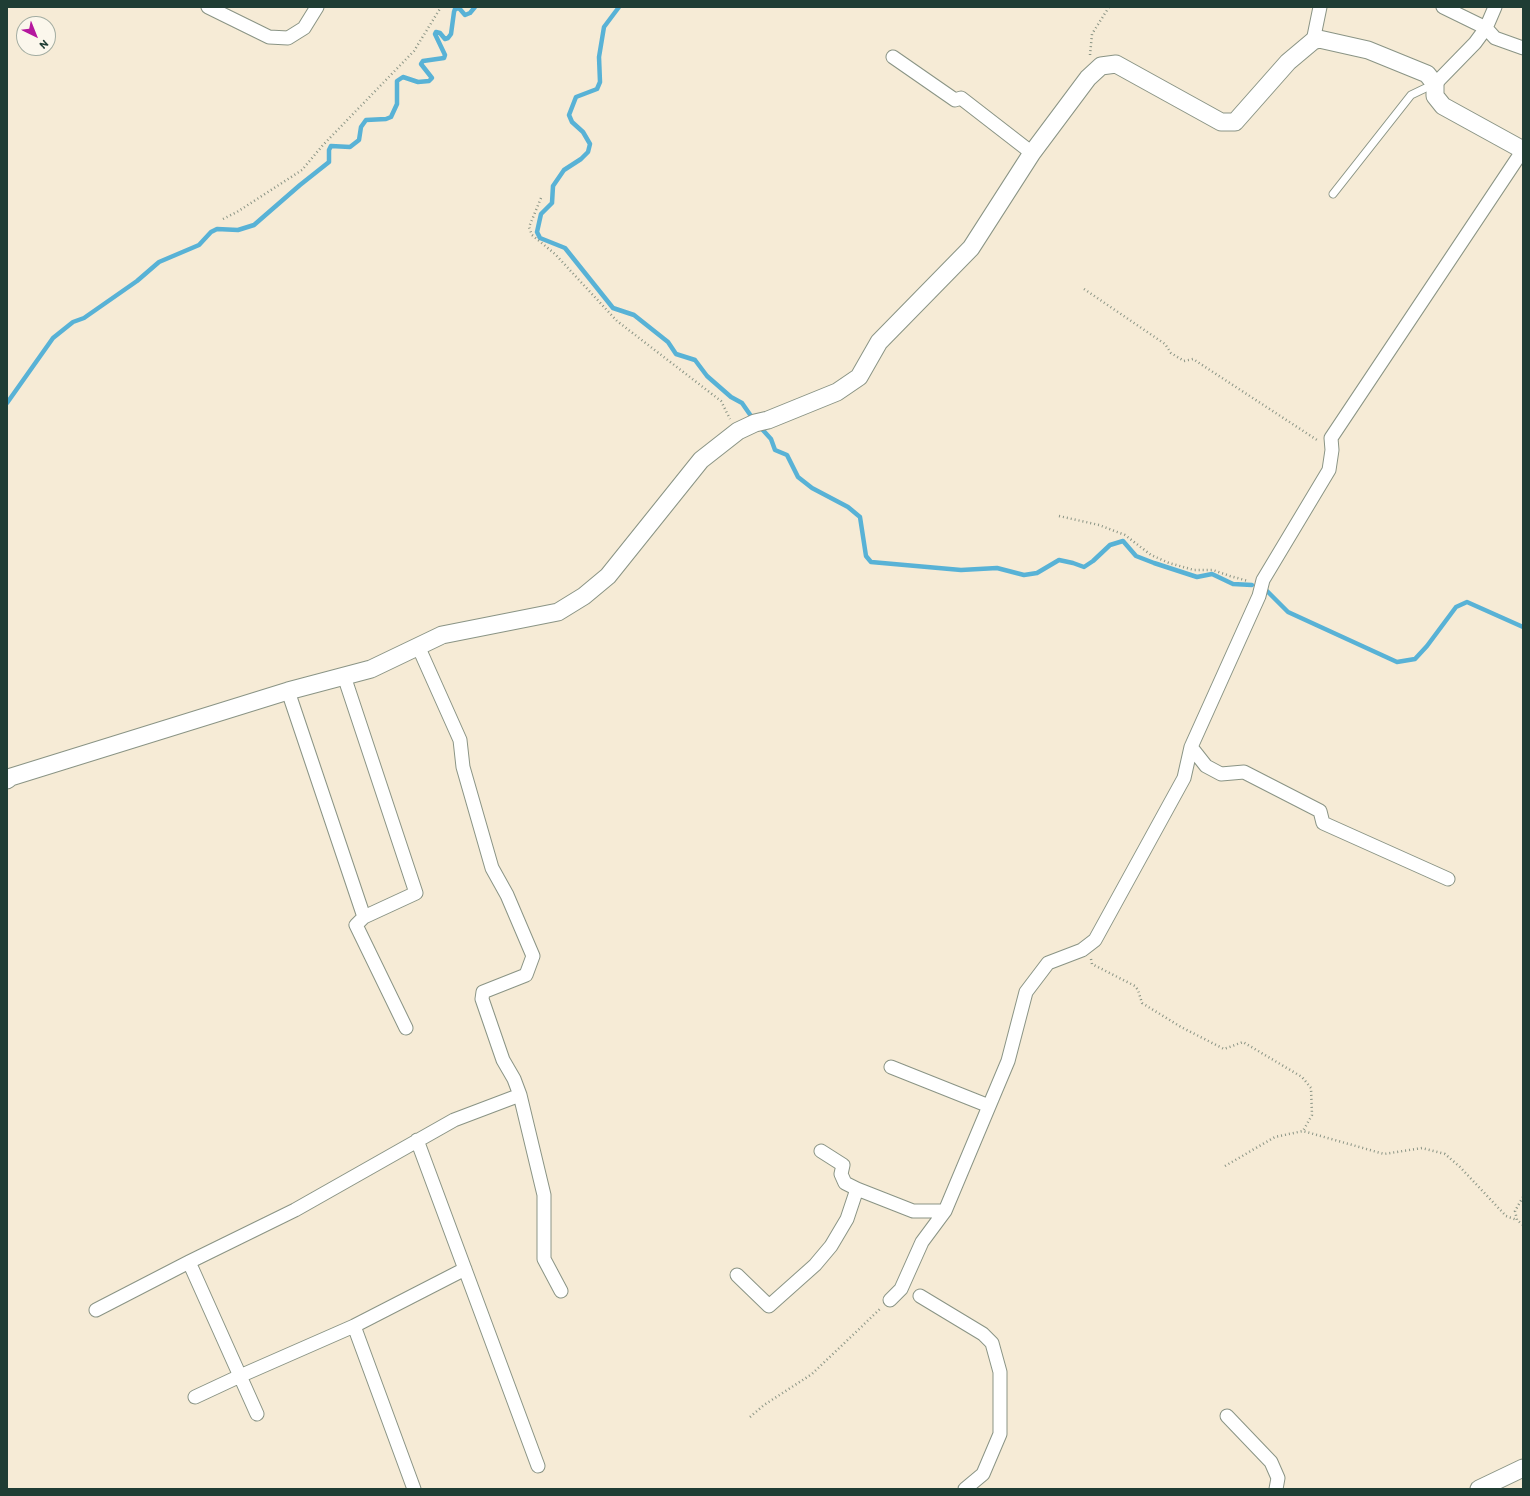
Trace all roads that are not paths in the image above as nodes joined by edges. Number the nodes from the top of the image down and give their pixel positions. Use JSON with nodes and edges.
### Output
{"nodes":[{"id":1,"x":208,"y":7,"type":"edge"},
{"id":2,"x":317,"y":7,"type":"edge"},
{"id":3,"x":1320,"y":7,"type":"edge"},
{"id":4,"x":1443,"y":7,"type":"edge"},
{"id":5,"x":1495,"y":7,"type":"edge"},
{"id":6,"x":1486,"y":28,"type":"junction"},
{"id":7,"x":1313,"y":41,"type":"junction"},
{"id":8,"x":1523,"y":48,"type":"edge"},
{"id":9,"x":893,"y":57,"type":"dead end"},
{"id":10,"x":1435,"y":84,"type":"junction"},
{"id":11,"x":1523,"y":150,"type":"edge"},
{"id":12,"x":1032,"y":153,"type":"junction"},
{"id":13,"x":1332,"y":194,"type":"dead end"},
{"id":14,"x":418,"y":646,"type":"junction"},
{"id":15,"x":344,"y":676,"type":"junction"},
{"id":16,"x":288,"y":691,"type":"junction"},
{"id":17,"x":1191,"y":747,"type":"junction"},
{"id":18,"x":7,"y":780,"type":"edge"},
{"id":19,"x":1448,"y":879,"type":"dead end"},
{"id":20,"x":364,"y":917,"type":"junction"},
{"id":21,"x":406,"y":1028,"type":"dead end"},
{"id":22,"x":891,"y":1067,"type":"dead end"},
{"id":23,"x":520,"y":1095,"type":"junction"},
{"id":24,"x":989,"y":1106,"type":"junction"},
{"id":25,"x":417,"y":1140,"type":"junction"},
{"id":26,"x":821,"y":1151,"type":"dead end"},
{"id":27,"x":857,"y":1189,"type":"junction"},
{"id":28,"x":945,"y":1212,"type":"junction"},
{"id":29,"x":189,"y":1262,"type":"junction"},
{"id":30,"x":465,"y":1269,"type":"junction"},
{"id":31,"x":738,"y":1276,"type":"dead end"},
{"id":32,"x":561,"y":1291,"type":"dead end"},
{"id":33,"x":920,"y":1296,"type":"dead end"},
{"id":34,"x":890,"y":1300,"type":"road end"},
{"id":35,"x":96,"y":1310,"type":"dead end"},
{"id":36,"x":354,"y":1326,"type":"junction"},
{"id":37,"x":240,"y":1376,"type":"junction"},
{"id":38,"x":195,"y":1398,"type":"dead end"},
{"id":39,"x":257,"y":1414,"type":"dead end"},
{"id":40,"x":1227,"y":1416,"type":"dead end"},
{"id":41,"x":538,"y":1466,"type":"dead end"},
{"id":42,"x":1523,"y":1468,"type":"edge"},
{"id":43,"x":414,"y":1489,"type":"edge"},
{"id":44,"x":965,"y":1489,"type":"edge"},
{"id":45,"x":1276,"y":1489,"type":"edge"},
{"id":46,"x":1478,"y":1489,"type":"edge"}],
"edges":[{"from":1,"to":2,"type":"street"},
{"from":3,"to":7,"type":"street"},
{"from":4,"to":6,"type":"street"},
{"from":5,"to":6,"type":"street"},
{"from":6,"to":8,"type":"street"},
{"from":6,"to":10,"type":"street"},
{"from":7,"to":10,"type":"street"},
{"from":7,"to":12,"type":"street"},
{"from":9,"to":12,"type":"street"},
{"from":10,"to":11,"type":"street"},
{"from":10,"to":13,"type":"lane"},
{"from":11,"to":17,"type":"street"},
{"from":12,"to":14,"type":"street"},
{"from":14,"to":15,"type":"street"},
{"from":14,"to":23,"type":"street"},
{"from":15,"to":16,"type":"street"},
{"from":15,"to":20,"type":"street"},
{"from":16,"to":18,"type":"street"},
{"from":16,"to":20,"type":"street"},
{"from":17,"to":19,"type":"street"},
{"from":17,"to":24,"type":"street"},
{"from":20,"to":21,"type":"street"},
{"from":22,"to":24,"type":"street"},
{"from":23,"to":25,"type":"street"},
{"from":23,"to":32,"type":"street"},
{"from":24,"to":28,"type":"street"},
{"from":25,"to":29,"type":"street"},
{"from":25,"to":30,"type":"street"},
{"from":26,"to":27,"type":"street"},
{"from":27,"to":28,"type":"street"},
{"from":27,"to":31,"type":"street"},
{"from":28,"to":34,"type":"street"},
{"from":29,"to":35,"type":"street"},
{"from":29,"to":37,"type":"street"},
{"from":30,"to":36,"type":"street"},
{"from":30,"to":41,"type":"street"},
{"from":33,"to":44,"type":"street"},
{"from":36,"to":37,"type":"street"},
{"from":36,"to":43,"type":"street"},
{"from":37,"to":38,"type":"street"},
{"from":37,"to":39,"type":"street"},
{"from":40,"to":45,"type":"street"},
{"from":42,"to":46,"type":"street"}]}
